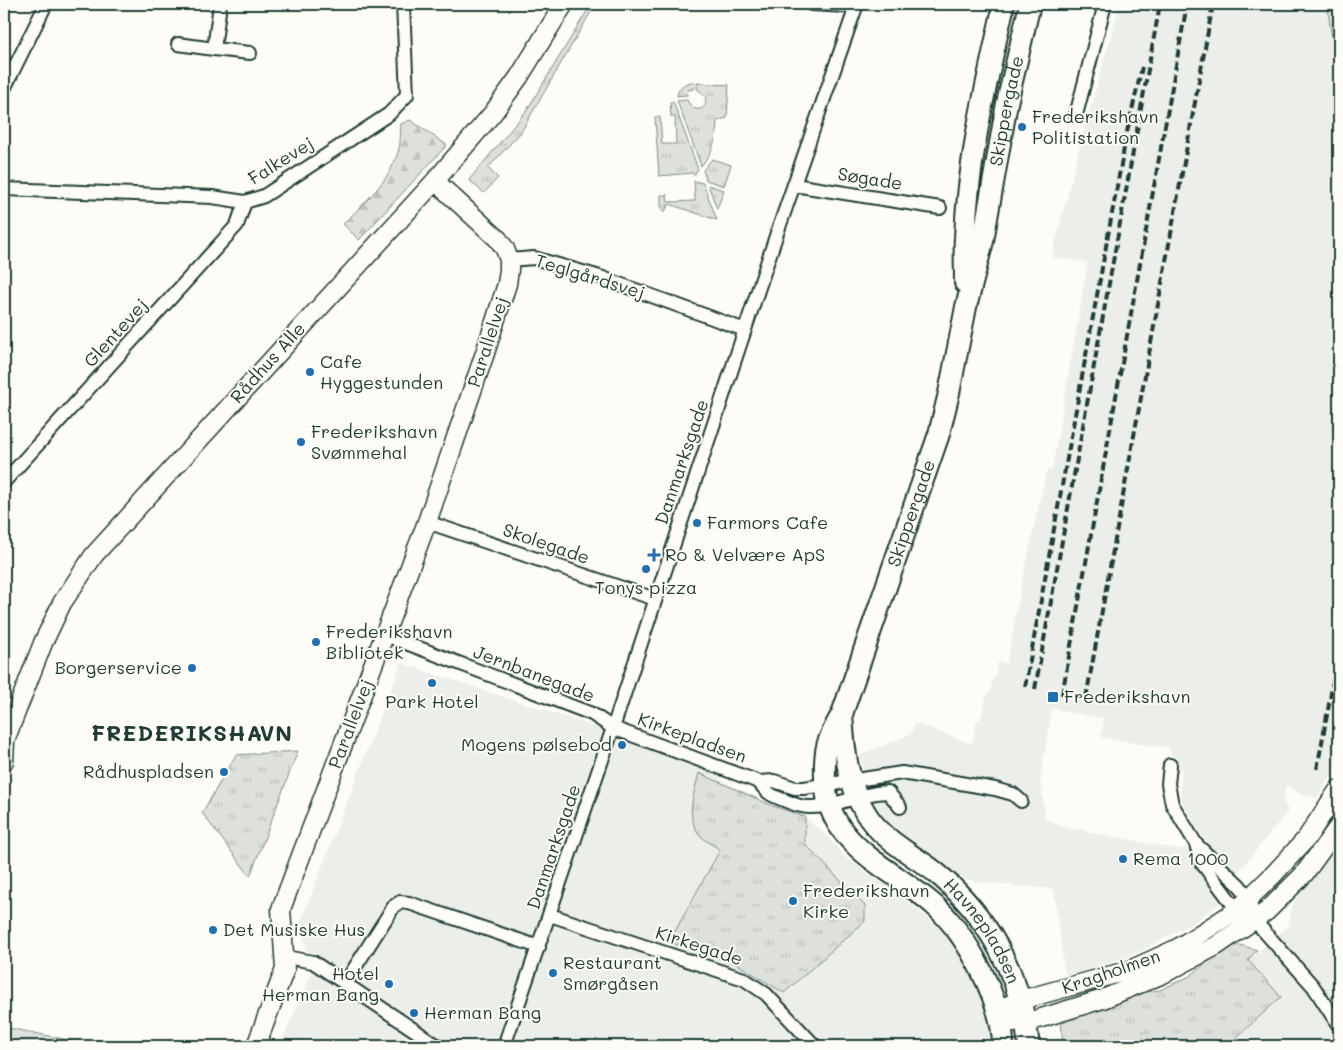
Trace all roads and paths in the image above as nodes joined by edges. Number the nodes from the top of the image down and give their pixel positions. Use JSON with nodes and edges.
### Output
{"nodes":[{"id":1,"x":46,"y":4,"type":"edge"},
{"id":2,"x":220,"y":4,"type":"edge"},
{"id":3,"x":403,"y":4,"type":"edge"},
{"id":4,"x":564,"y":4,"type":"edge"},
{"id":5,"x":812,"y":4,"type":"edge"},
{"id":6,"x":1004,"y":4,"type":"edge"},
{"id":7,"x":1030,"y":4,"type":"edge"},
{"id":8,"x":1105,"y":4,"type":"edge"},
{"id":9,"x":856,"y":6,"type":"edge"},
{"id":10,"x":178,"y":44,"type":"dead end"},
{"id":11,"x":214,"y":49,"type":"junction"},
{"id":12,"x":250,"y":53,"type":"dead end"},
{"id":13,"x":4,"y":88,"type":"edge"},
{"id":14,"x":1076,"y":115,"type":"dead end"},
{"id":15,"x":435,"y":181,"type":"junction"},
{"id":16,"x":794,"y":185,"type":"junction"},
{"id":17,"x":4,"y":190,"type":"edge"},
{"id":18,"x":245,"y":202,"type":"junction"},
{"id":19,"x":940,"y":208,"type":"dead end"},
{"id":20,"x":509,"y":260,"type":"junction"},
{"id":21,"x":966,"y":307,"type":"junction"},
{"id":22,"x":745,"y":330,"type":"junction"},
{"id":23,"x":4,"y":482,"type":"edge"},
{"id":24,"x":427,"y":522,"type":"junction"},
{"id":25,"x":655,"y":599,"type":"junction"},
{"id":26,"x":385,"y":635,"type":"junction"},
{"id":27,"x":842,"y":714,"type":"junction"},
{"id":28,"x":613,"y":728,"type":"junction"},
{"id":29,"x":5,"y":742,"type":"edge"},
{"id":30,"x":4,"y":761,"type":"edge"},
{"id":31,"x":1170,"y":765,"type":"dead end"},
{"id":32,"x":759,"y":782,"type":"junction"},
{"id":33,"x":854,"y":789,"type":"junction"},
{"id":34,"x":827,"y":795,"type":"junction"},
{"id":35,"x":1338,"y":795,"type":"edge"},
{"id":36,"x":1021,"y":802,"type":"dead end"},
{"id":37,"x":900,"y":807,"type":"dead end"},
{"id":38,"x":1339,"y":826,"type":"edge"},
{"id":39,"x":1196,"y":844,"type":"junction"},
{"id":40,"x":1250,"y":897,"type":"junction"},
{"id":41,"x":1237,"y":910,"type":"junction"},
{"id":42,"x":550,"y":916,"type":"junction"},
{"id":43,"x":1254,"y":920,"type":"junction"},
{"id":44,"x":539,"y":947,"type":"junction"},
{"id":45,"x":286,"y":956,"type":"junction"},
{"id":46,"x":345,"y":983,"type":"junction"},
{"id":47,"x":1021,"y":1000,"type":"junction"},
{"id":48,"x":998,"y":1016,"type":"junction"},
{"id":49,"x":1025,"y":1023,"type":"junction"},
{"id":50,"x":1339,"y":1026,"type":"edge"},
{"id":51,"x":256,"y":1046,"type":"edge"},
{"id":52,"x":438,"y":1046,"type":"edge"},
{"id":53,"x":504,"y":1046,"type":"edge"},
{"id":54,"x":815,"y":1046,"type":"edge"},
{"id":55,"x":1003,"y":1046,"type":"edge"},
{"id":56,"x":1029,"y":1046,"type":"edge"}],
"edges":[{"from":1,"to":13,"type":"street"},
{"from":2,"to":11,"type":"street"},
{"from":3,"to":18,"type":"street","name":"Falkevej"},
{"from":4,"to":15,"type":"street","name":"Rådhus Alle"},
{"from":5,"to":9,"type":"street"},
{"from":6,"to":21,"type":"main road","name":"Skippergade"},
{"from":7,"to":21,"type":"main road","name":"Skippergade"},
{"from":8,"to":14,"type":"street"},
{"from":9,"to":16,"type":"street","name":"Danmarksgade"},
{"from":10,"to":11,"type":"street"},
{"from":11,"to":12,"type":"street"},
{"from":15,"to":20,"type":"street","name":"Teglgårdsvej"},
{"from":15,"to":29,"type":"street","name":"Rådhus Alle"},
{"from":16,"to":19,"type":"street","name":"Søgade"},
{"from":16,"to":22,"type":"street","name":"Danmarksgade"},
{"from":17,"to":18,"type":"street","name":"Falkevej"},
{"from":18,"to":23,"type":"street","name":"Glentevej"},
{"from":20,"to":22,"type":"street","name":"Teglgårdsvej"},
{"from":20,"to":24,"type":"street","name":"Parallelvej"},
{"from":21,"to":27,"type":"main road","name":"Skippergade"},
{"from":22,"to":25,"type":"street","name":"Danmarksgade"},
{"from":24,"to":25,"type":"street","name":"Skolegade"},
{"from":24,"to":26,"type":"street","name":"Parallelvej"},
{"from":25,"to":28,"type":"street","name":"Danmarksgade"},
{"from":26,"to":28,"type":"street","name":"Jernbanegade"},
{"from":26,"to":45,"type":"street","name":"Parallelvej"},
{"from":27,"to":33,"type":"main road","name":"Skippergade"},
{"from":27,"to":34,"type":"main road","name":"Skippergade"},
{"from":28,"to":32,"type":"street","name":"Kirkepladsen"},
{"from":28,"to":42,"type":"street","name":"Danmarksgade"},
{"from":29,"to":30,"type":"street","name":"Rådhus Alle"},
{"from":31,"to":39,"type":"street"},
{"from":32,"to":34,"type":"street","name":"Kirkepladsen"},
{"from":32,"to":34,"type":"street","name":"Kirkepladsen"},
{"from":33,"to":34,"type":"street","name":"Kirkepladsen"},
{"from":33,"to":34,"type":"street","name":"Kirkepladsen"},
{"from":33,"to":36,"type":"street"},
{"from":33,"to":37,"type":"street"},
{"from":33,"to":47,"type":"main road","name":"Havnepladsen"},
{"from":34,"to":48,"type":"main road","name":"Havnepladsen"},
{"from":35,"to":40,"type":"street","name":"Kragholmen"},
{"from":38,"to":43,"type":"street","name":"Kragholmen"},
{"from":39,"to":40,"type":"street"},
{"from":39,"to":41,"type":"street"},
{"from":40,"to":41,"type":"street","name":"Kragholmen"},
{"from":40,"to":43,"type":"street"},
{"from":41,"to":43,"type":"street"},
{"from":41,"to":47,"type":"street","name":"Kragholmen"},
{"from":42,"to":44,"type":"street","name":"Danmarksgade"},
{"from":42,"to":54,"type":"street","name":"Kirkegade"},
{"from":43,"to":49,"type":"street","name":"Kragholmen"},
{"from":43,"to":50,"type":"street"},
{"from":44,"to":46,"type":"street"},
{"from":44,"to":53,"type":"street","name":"Danmarksgade"},
{"from":45,"to":46,"type":"street"},
{"from":45,"to":51,"type":"street","name":"Parallelvej"},
{"from":46,"to":52,"type":"street"},
{"from":47,"to":48,"type":"street","name":"Kragholmen"},
{"from":47,"to":49,"type":"main road","name":"Havnepladsen"},
{"from":48,"to":49,"type":"street","name":"Kragholmen"},
{"from":48,"to":55,"type":"main road","name":"Havnepladsen"},
{"from":49,"to":56,"type":"main road","name":"Havnepladsen"}]}
